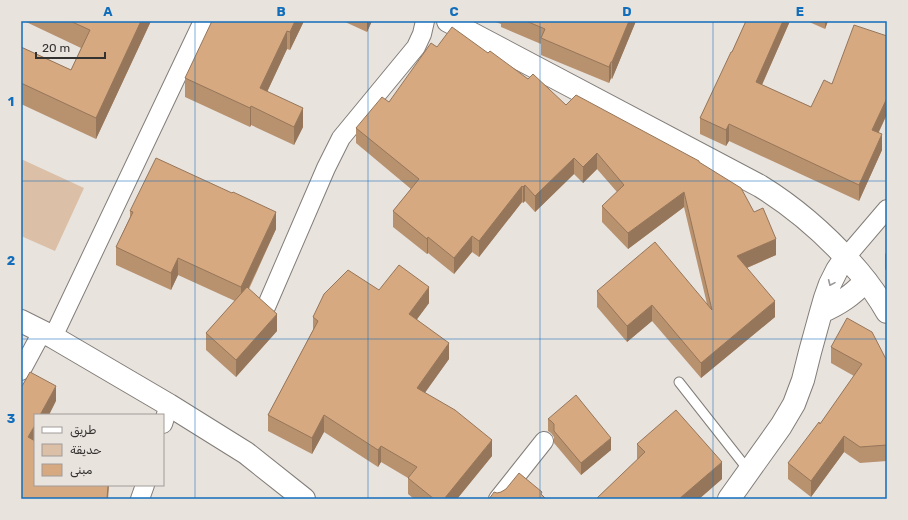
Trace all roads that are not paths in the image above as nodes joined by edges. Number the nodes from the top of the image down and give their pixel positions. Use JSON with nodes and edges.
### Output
{"nodes":[{"id":1,"x":203,"y":21,"type":"edge"},
{"id":2,"x":425,"y":21,"type":"edge"},
{"id":3,"x":448,"y":21,"type":"edge"},
{"id":4,"x":887,"y":210,"type":"edge"},
{"id":5,"x":846,"y":256,"type":"junction"},
{"id":6,"x":866,"y":281,"type":"junction"},
{"id":7,"x":266,"y":307,"type":"edge"},
{"id":8,"x":821,"y":312,"type":"junction"},
{"id":9,"x":887,"y":312,"type":"edge"},
{"id":10,"x":21,"y":322,"type":"edge"},
{"id":11,"x":48,"y":334,"type":"junction"},
{"id":12,"x":21,"y":371,"type":"edge"},
{"id":13,"x":679,"y":382,"type":"dead end"},
{"id":14,"x":166,"y":414,"type":"edge"},
{"id":15,"x":544,"y":441,"type":"dead end"},
{"id":16,"x":748,"y":471,"type":"junction"},
{"id":17,"x":145,"y":486,"type":"edge"},
{"id":18,"x":140,"y":499,"type":"edge"},
{"id":19,"x":304,"y":499,"type":"edge"},
{"id":20,"x":498,"y":499,"type":"edge"},
{"id":21,"x":729,"y":499,"type":"edge"}],
"edges":[{"from":1,"to":11,"type":"street"},
{"from":2,"to":7,"type":"street"},
{"from":3,"to":5,"type":"street"},
{"from":4,"to":5,"type":"street"},
{"from":5,"to":6,"type":"street"},
{"from":5,"to":8,"type":"street","one_way":true},
{"from":6,"to":8,"type":"street"},
{"from":6,"to":9,"type":"street"},
{"from":8,"to":16,"type":"street"},
{"from":10,"to":11,"type":"street"},
{"from":11,"to":12,"type":"street"},
{"from":11,"to":14,"type":"street"},
{"from":13,"to":16,"type":"lane"},
{"from":14,"to":19,"type":"street"},
{"from":15,"to":20,"type":"street"},
{"from":16,"to":21,"type":"street"},
{"from":17,"to":18,"type":"street"}]}
